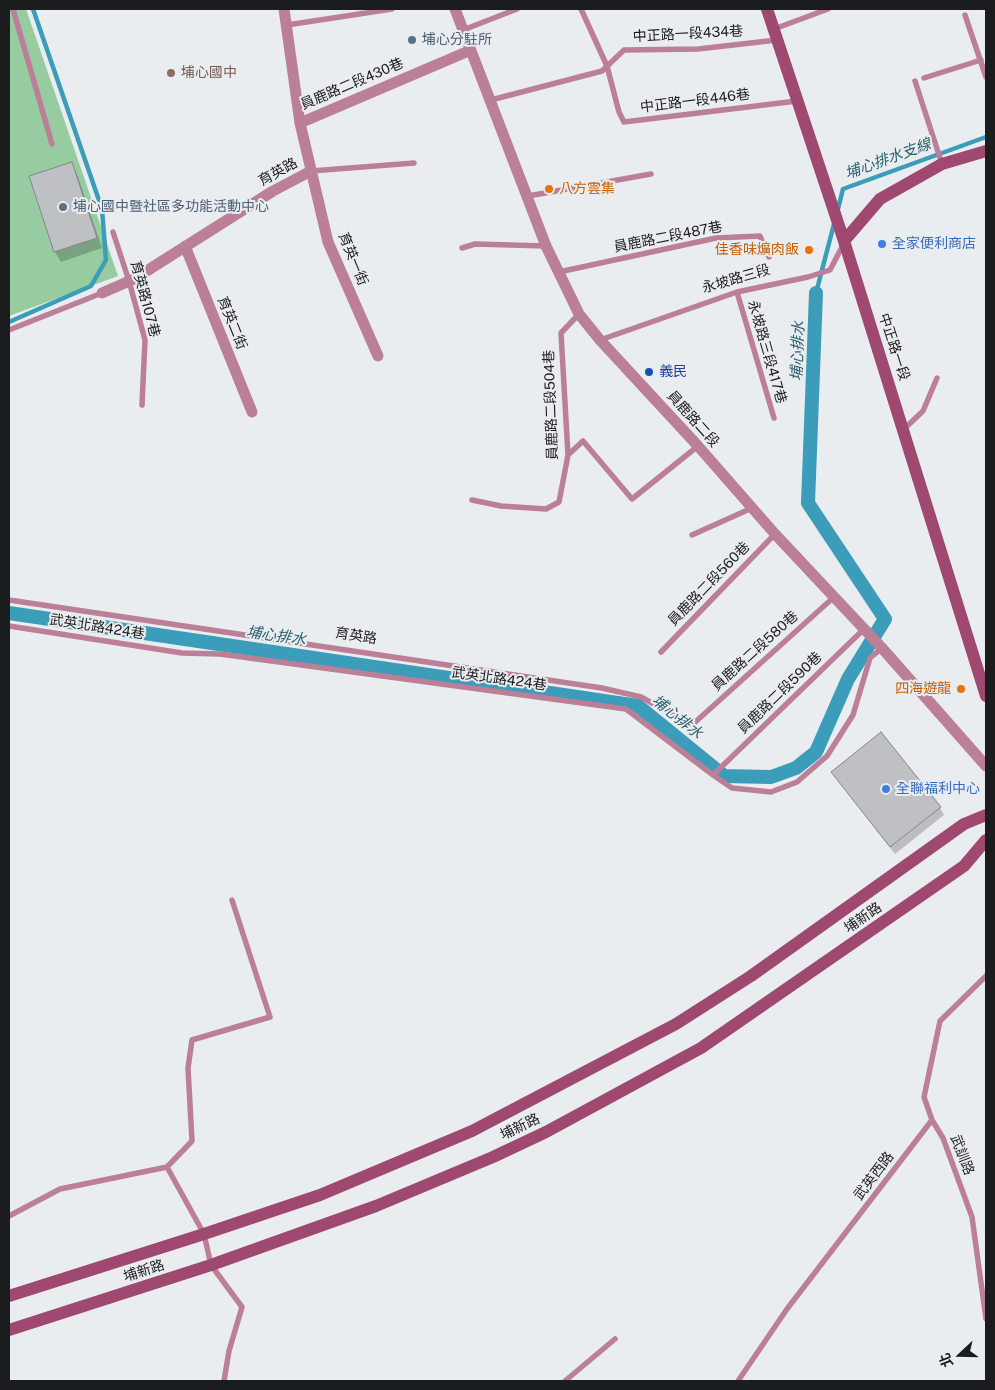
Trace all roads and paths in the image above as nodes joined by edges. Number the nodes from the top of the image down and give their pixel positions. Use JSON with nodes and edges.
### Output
{"nodes":[{"id":1,"x":14,"y":9,"type":"edge"},
{"id":2,"x":284,"y":9,"type":"edge"},
{"id":3,"x":392,"y":9,"type":"edge"},
{"id":4,"x":455,"y":9,"type":"edge"},
{"id":5,"x":517,"y":9,"type":"edge"},
{"id":6,"x":581,"y":9,"type":"edge"},
{"id":7,"x":767,"y":9,"type":"edge"},
{"id":8,"x":828,"y":9,"type":"edge"},
{"id":9,"x":965,"y":15,"type":"dead end"},
{"id":10,"x":287,"y":25,"type":"junction"},
{"id":11,"x":463,"y":30,"type":"junction"},
{"id":12,"x":775,"y":35,"type":"junction"},
{"id":13,"x":471,"y":50,"type":"junction"},
{"id":14,"x":980,"y":60,"type":"junction"},
{"id":15,"x":607,"y":66,"type":"junction"},
{"id":16,"x":986,"y":76,"type":"edge"},
{"id":17,"x":924,"y":78,"type":"dead end"},
{"id":18,"x":915,"y":81,"type":"dead end"},
{"id":19,"x":491,"y":100,"type":"junction"},
{"id":20,"x":798,"y":101,"type":"junction"},
{"id":21,"x":300,"y":123,"type":"junction"},
{"id":22,"x":52,"y":144,"type":"dead end"},
{"id":23,"x":986,"y":151,"type":"edge"},
{"id":24,"x":414,"y":163,"type":"dead end"},
{"id":25,"x":942,"y":164,"type":"junction"},
{"id":26,"x":311,"y":170,"type":"junction"},
{"id":27,"x":651,"y":174,"type":"dead end"},
{"id":28,"x":528,"y":196,"type":"junction"},
{"id":29,"x":113,"y":232,"type":"dead end"},
{"id":30,"x":844,"y":242,"type":"junction"},
{"id":31,"x":185,"y":246,"type":"junction"},
{"id":32,"x":546,"y":246,"type":"junction"},
{"id":33,"x":462,"y":248,"type":"dead end"},
{"id":34,"x":769,"y":257,"type":"dead end"},
{"id":35,"x":559,"y":272,"type":"junction"},
{"id":36,"x":129,"y":281,"type":"junction"},
{"id":37,"x":737,"y":292,"type":"junction"},
{"id":38,"x":102,"y":293,"type":"joint"},
{"id":39,"x":579,"y":314,"type":"junction"},
{"id":40,"x":9,"y":330,"type":"edge"},
{"id":41,"x":600,"y":340,"type":"junction"},
{"id":42,"x":378,"y":356,"type":"dead end"},
{"id":43,"x":937,"y":378,"type":"dead end"},
{"id":44,"x":142,"y":405,"type":"dead end"},
{"id":45,"x":252,"y":412,"type":"dead end"},
{"id":46,"x":774,"y":418,"type":"dead end"},
{"id":47,"x":904,"y":429,"type":"junction"},
{"id":48,"x":698,"y":446,"type":"junction"},
{"id":49,"x":568,"y":454,"type":"junction"},
{"id":50,"x":472,"y":500,"type":"dead end"},
{"id":51,"x":752,"y":508,"type":"junction"},
{"id":52,"x":775,"y":534,"type":"junction"},
{"id":53,"x":692,"y":535,"type":"dead end"},
{"id":54,"x":834,"y":597,"type":"junction"},
{"id":55,"x":9,"y":600,"type":"edge"},
{"id":56,"x":9,"y":626,"type":"edge"},
{"id":57,"x":864,"y":629,"type":"junction"},
{"id":58,"x":882,"y":648,"type":"junction"},
{"id":59,"x":661,"y":652,"type":"dead end"},
{"id":60,"x":986,"y":696,"type":"edge"},
{"id":61,"x":692,"y":724,"type":"joint"},
{"id":62,"x":986,"y":766,"type":"edge"},
{"id":63,"x":713,"y":775,"type":"junction"},
{"id":64,"x":986,"y":816,"type":"edge"},
{"id":65,"x":986,"y":840,"type":"edge"},
{"id":66,"x":232,"y":900,"type":"dead end"},
{"id":67,"x":986,"y":976,"type":"edge"},
{"id":68,"x":932,"y":1120,"type":"junction"},
{"id":69,"x":167,"y":1167,"type":"junction"},
{"id":70,"x":9,"y":1216,"type":"edge"},
{"id":71,"x":204,"y":1234,"type":"junction"},
{"id":72,"x":211,"y":1265,"type":"junction"},
{"id":73,"x":9,"y":1296,"type":"edge"},
{"id":74,"x":986,"y":1319,"type":"edge"},
{"id":75,"x":9,"y":1330,"type":"edge"},
{"id":76,"x":615,"y":1339,"type":"dead end"},
{"id":77,"x":224,"y":1381,"type":"edge"},
{"id":78,"x":565,"y":1381,"type":"edge"},
{"id":79,"x":738,"y":1381,"type":"edge"}],
"edges":[{"from":1,"to":22,"type":"lane"},
{"from":2,"to":10,"type":"street","name":"育英路"},
{"from":3,"to":10,"type":"lane"},
{"from":4,"to":11,"type":"street","name":"員鹿路二段"},
{"from":5,"to":11,"type":"lane"},
{"from":6,"to":15,"type":"lane"},
{"from":7,"to":12,"type":"street","name":"中正路一段"},
{"from":8,"to":12,"type":"lane","name":"中正路一段434巷"},
{"from":9,"to":14,"type":"lane"},
{"from":10,"to":21,"type":"street","name":"育英路"},
{"from":11,"to":13,"type":"street","name":"員鹿路二段"},
{"from":12,"to":15,"type":"lane","name":"中正路一段434巷"},
{"from":12,"to":20,"type":"street","name":"中正路一段"},
{"from":13,"to":19,"type":"street","name":"員鹿路二段"},
{"from":13,"to":21,"type":"street","name":"員鹿路二段430巷"},
{"from":14,"to":16,"type":"lane"},
{"from":14,"to":17,"type":"lane"},
{"from":15,"to":19,"type":"lane","name":"中正路一段434巷"},
{"from":15,"to":20,"type":"lane","name":"中正路一段446巷"},
{"from":18,"to":25,"type":"lane"},
{"from":19,"to":28,"type":"street","name":"員鹿路二段"},
{"from":20,"to":30,"type":"street","name":"中正路一段"},
{"from":21,"to":26,"type":"street","name":"育英路"},
{"from":23,"to":25,"type":"street","name":"永坡路三段"},
{"from":24,"to":26,"type":"lane"},
{"from":25,"to":30,"type":"street","name":"永坡路三段"},
{"from":26,"to":31,"type":"street","name":"育英路"},
{"from":26,"to":42,"type":"street","name":"育英一街"},
{"from":27,"to":28,"type":"lane"},
{"from":28,"to":32,"type":"street","name":"員鹿路二段"},
{"from":29,"to":36,"type":"lane","name":"育英路107巷"},
{"from":30,"to":37,"type":"lane","name":"永坡路三段"},
{"from":30,"to":47,"type":"street","name":"中正路一段"},
{"from":31,"to":36,"type":"street","name":"育英路"},
{"from":31,"to":45,"type":"street","name":"育英二街"},
{"from":32,"to":33,"type":"lane"},
{"from":32,"to":35,"type":"street","name":"員鹿路二段"},
{"from":34,"to":35,"type":"lane","name":"員鹿路二段487巷"},
{"from":35,"to":39,"type":"street","name":"員鹿路二段"},
{"from":36,"to":38,"type":"street","name":"育英路"},
{"from":36,"to":44,"type":"lane","name":"育英路107巷"},
{"from":37,"to":41,"type":"lane","name":"永坡路三段"},
{"from":37,"to":46,"type":"lane","name":"永坡路三段417巷"},
{"from":38,"to":40,"type":"lane","name":"育英路"},
{"from":39,"to":41,"type":"street","name":"員鹿路二段"},
{"from":39,"to":49,"type":"lane","name":"員鹿路二段504巷"},
{"from":41,"to":48,"type":"street","name":"員鹿路二段"},
{"from":43,"to":47,"type":"lane"},
{"from":47,"to":60,"type":"street","name":"中正路一段"},
{"from":48,"to":49,"type":"lane"},
{"from":48,"to":51,"type":"street","name":"員鹿路二段"},
{"from":49,"to":50,"type":"lane","name":"員鹿路二段504巷"},
{"from":51,"to":52,"type":"street","name":"員鹿路二段"},
{"from":51,"to":53,"type":"lane"},
{"from":52,"to":54,"type":"street","name":"員鹿路二段"},
{"from":52,"to":59,"type":"lane","name":"員鹿路二段560巷"},
{"from":54,"to":57,"type":"street","name":"員鹿路二段"},
{"from":54,"to":61,"type":"lane","name":"員鹿路二段580巷"},
{"from":55,"to":61,"type":"lane","name":"育英路"},
{"from":56,"to":63,"type":"lane","name":"武英北路424巷"},
{"from":57,"to":58,"type":"street","name":"員鹿路二段"},
{"from":57,"to":63,"type":"lane","name":"員鹿路二段590巷"},
{"from":58,"to":62,"type":"street","name":"員鹿路二段"},
{"from":58,"to":63,"type":"lane","name":"武英北路424巷"},
{"from":64,"to":71,"type":"street","name":"埔新路"},
{"from":65,"to":72,"type":"street","name":"埔新路"},
{"from":66,"to":69,"type":"lane"},
{"from":67,"to":68,"type":"lane"},
{"from":68,"to":74,"type":"lane","name":"武訓路"},
{"from":68,"to":79,"type":"lane","name":"武英西路"},
{"from":69,"to":70,"type":"lane"},
{"from":69,"to":71,"type":"lane"},
{"from":71,"to":72,"type":"lane"},
{"from":71,"to":73,"type":"street","name":"埔新路"},
{"from":72,"to":75,"type":"street","name":"埔新路"},
{"from":72,"to":77,"type":"lane"},
{"from":76,"to":78,"type":"lane"}]}
